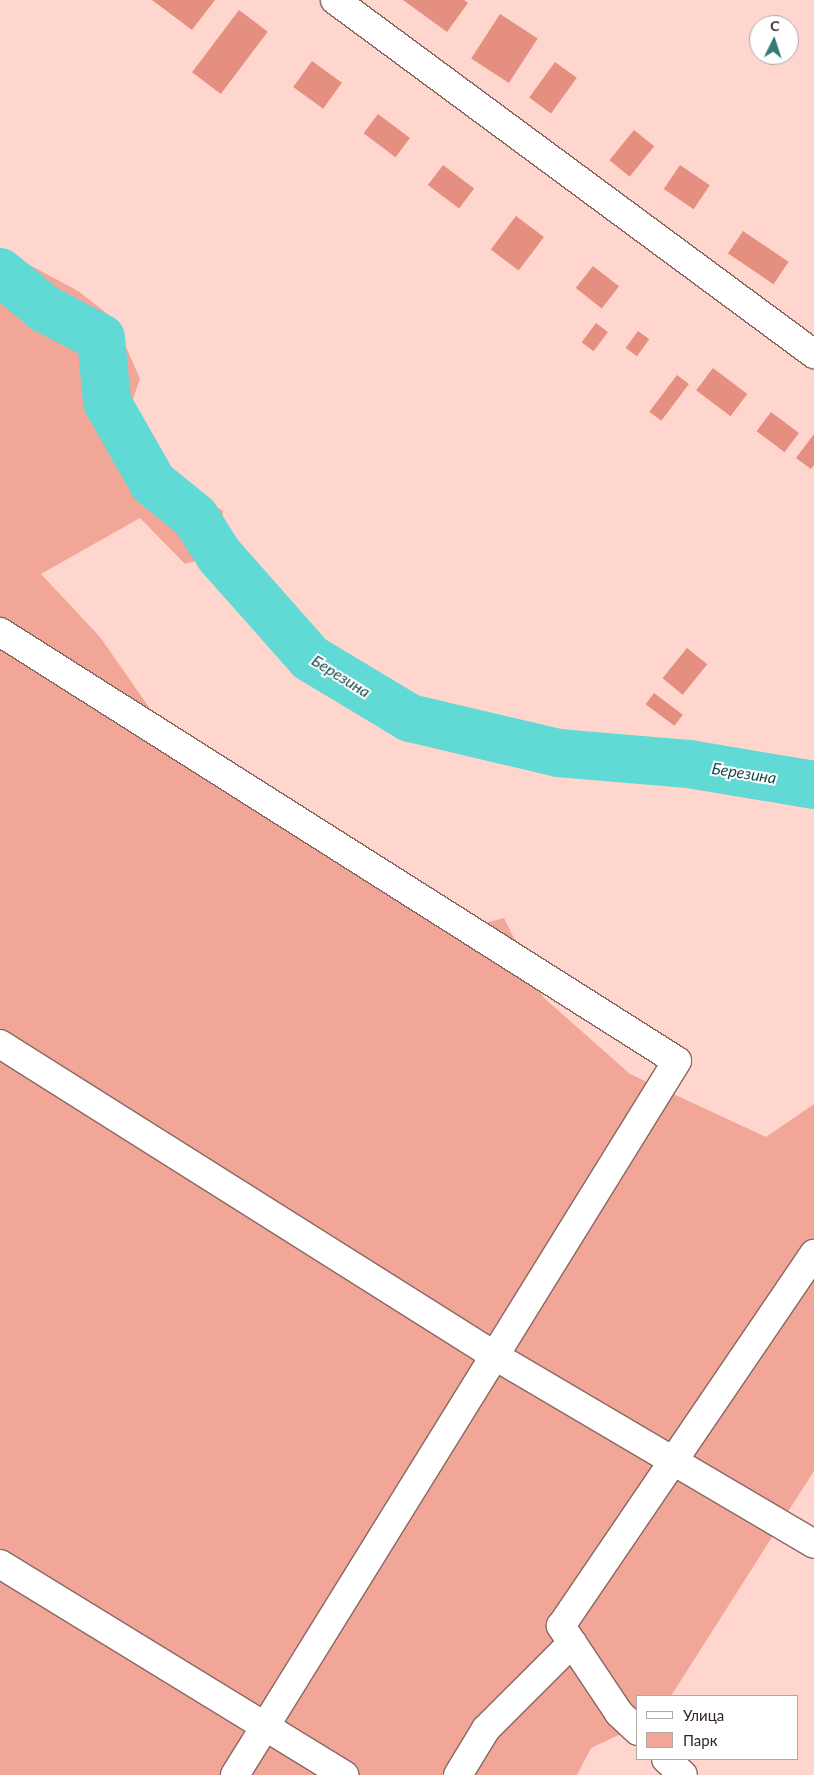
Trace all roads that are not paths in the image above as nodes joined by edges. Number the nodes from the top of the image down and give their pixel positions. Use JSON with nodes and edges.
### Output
{"nodes":[{"id":1,"x":335,"y":0,"type":"edge"},
{"id":2,"x":814,"y":354,"type":"edge"},
{"id":3,"x":0,"y":632,"type":"edge"},
{"id":4,"x":0,"y":1044,"type":"edge"},
{"id":5,"x":814,"y":1254,"type":"edge"},
{"id":6,"x":495,"y":1356,"type":"junction"},
{"id":7,"x":676,"y":1462,"type":"junction"},
{"id":8,"x":814,"y":1544,"type":"edge"},
{"id":9,"x":0,"y":1564,"type":"edge"},
{"id":10,"x":572,"y":1642,"type":"junction"},
{"id":11,"x":264,"y":1729,"type":"junction"},
{"id":12,"x":636,"y":1729,"type":"edge"},
{"id":13,"x":667,"y":1760,"type":"edge"},
{"id":14,"x":235,"y":1775,"type":"edge"},
{"id":15,"x":344,"y":1775,"type":"edge"},
{"id":16,"x":458,"y":1775,"type":"edge"},
{"id":17,"x":683,"y":1775,"type":"edge"}],
"edges":[{"from":1,"to":2,"type":"street"},
{"from":3,"to":6,"type":"street"},
{"from":4,"to":6,"type":"street"},
{"from":5,"to":7,"type":"street"},
{"from":6,"to":7,"type":"street"},
{"from":6,"to":11,"type":"street"},
{"from":7,"to":8,"type":"street"},
{"from":7,"to":10,"type":"street"},
{"from":9,"to":11,"type":"street"},
{"from":10,"to":12,"type":"street"},
{"from":10,"to":16,"type":"street"},
{"from":11,"to":14,"type":"street"},
{"from":11,"to":15,"type":"street"},
{"from":13,"to":17,"type":"street"}]}
